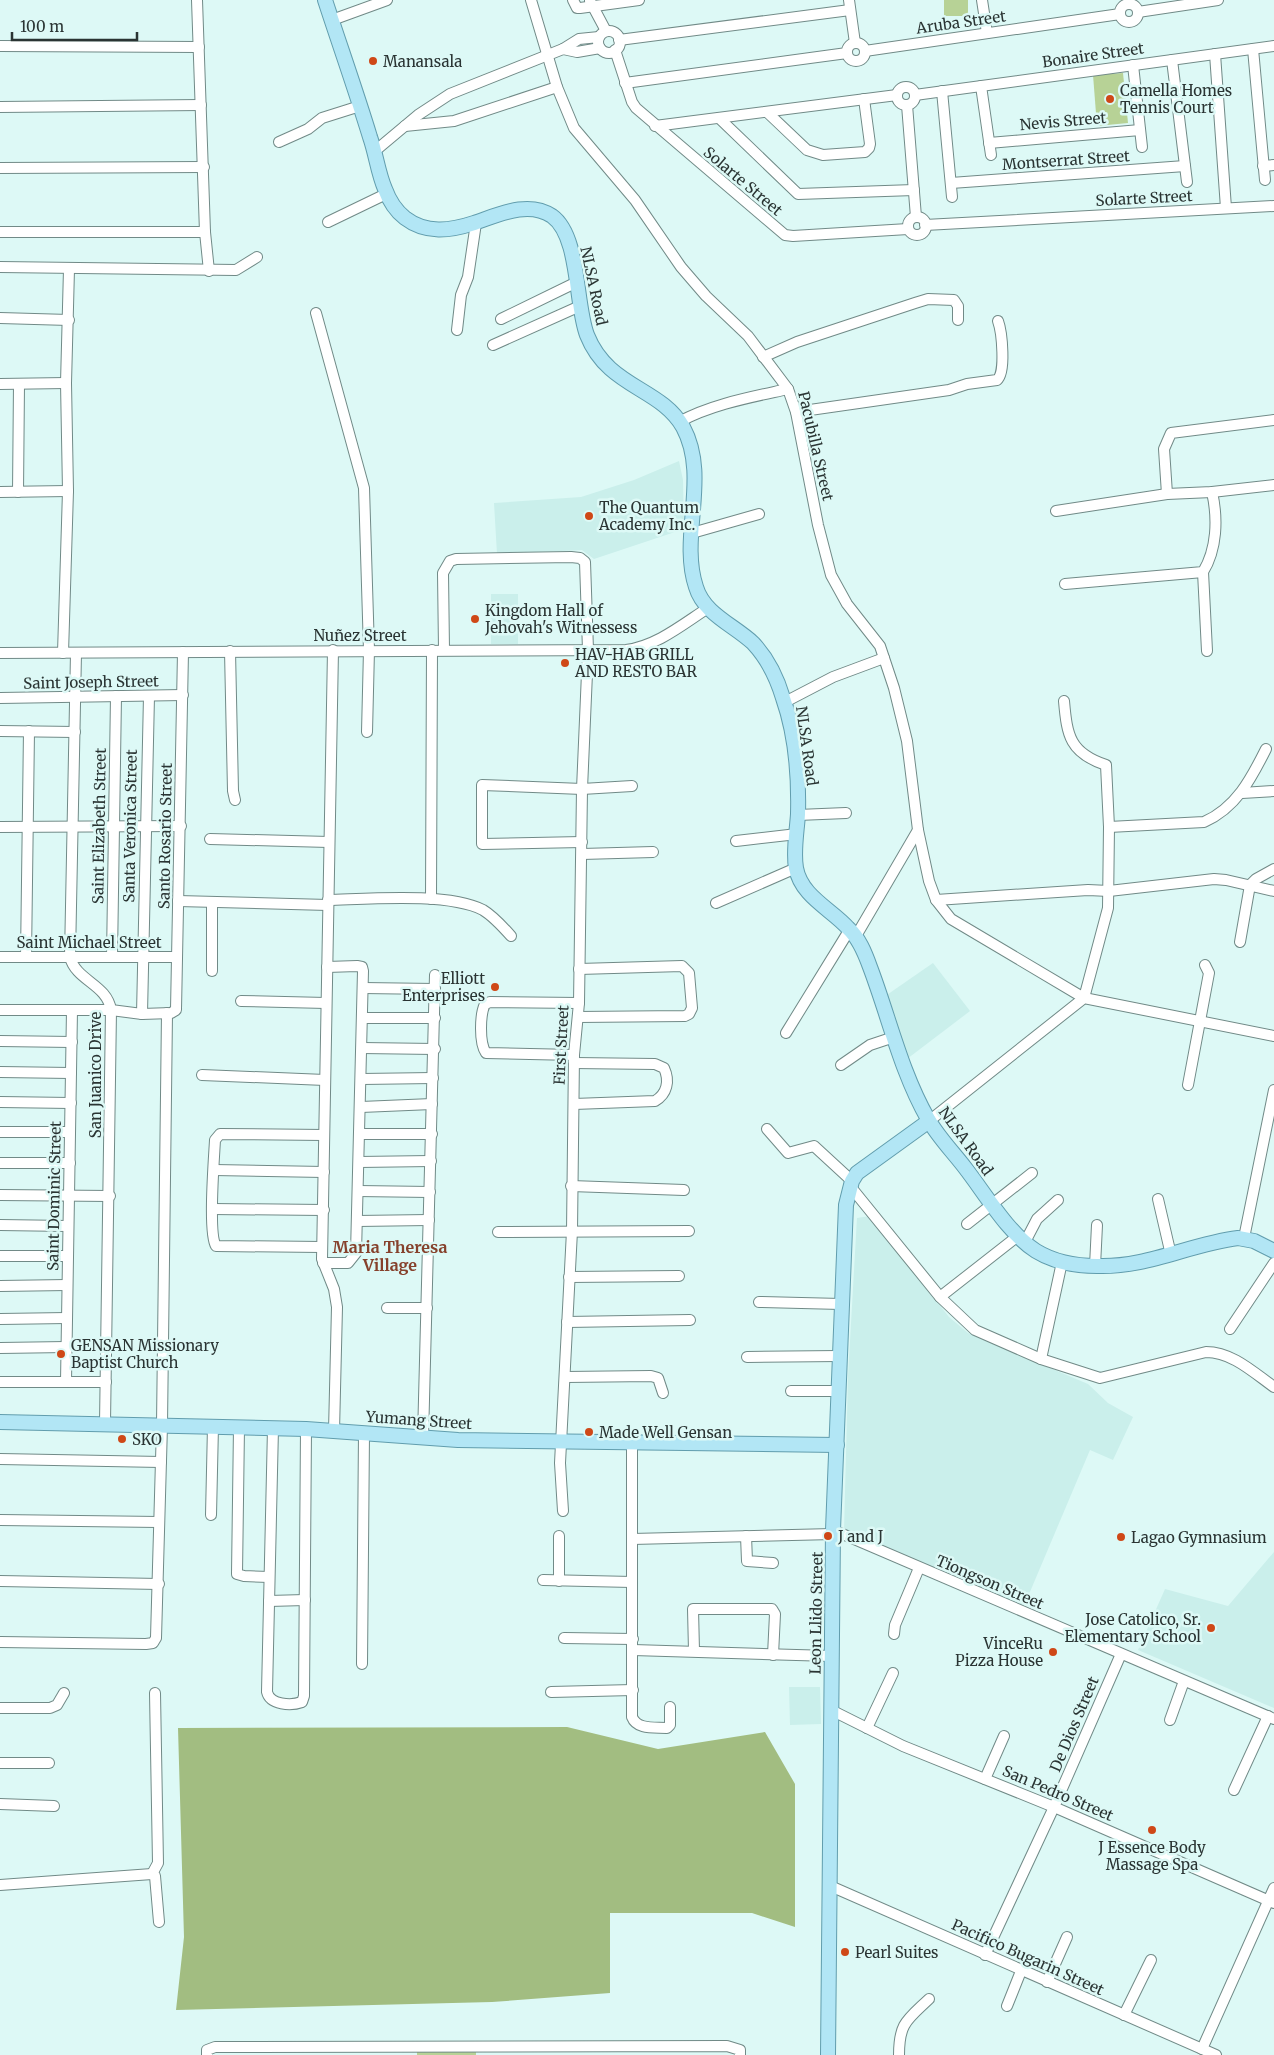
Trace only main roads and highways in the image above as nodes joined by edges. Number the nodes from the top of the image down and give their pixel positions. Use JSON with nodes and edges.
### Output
{"nodes":[{"id":1,"x":325,"y":0,"type":"edge"},
{"id":2,"x":929,"y":1121,"type":"junction"},
{"id":3,"x":1273,"y":1248,"type":"edge"},
{"id":4,"x":0,"y":1422,"type":"edge"},
{"id":5,"x":837,"y":1445,"type":"junction"},
{"id":6,"x":828,"y":2055,"type":"edge"}],
"edges":[{"from":1,"to":2,"type":"main road","name":"NLSA Road"},
{"from":2,"to":3,"type":"main road","name":"NLSA Road"},
{"from":2,"to":5,"type":"main road","name":"Leon Llido Street"},
{"from":4,"to":5,"type":"main road","name":"Yumang Street"},
{"from":5,"to":6,"type":"main road","name":"Leon Llido Street"}]}
